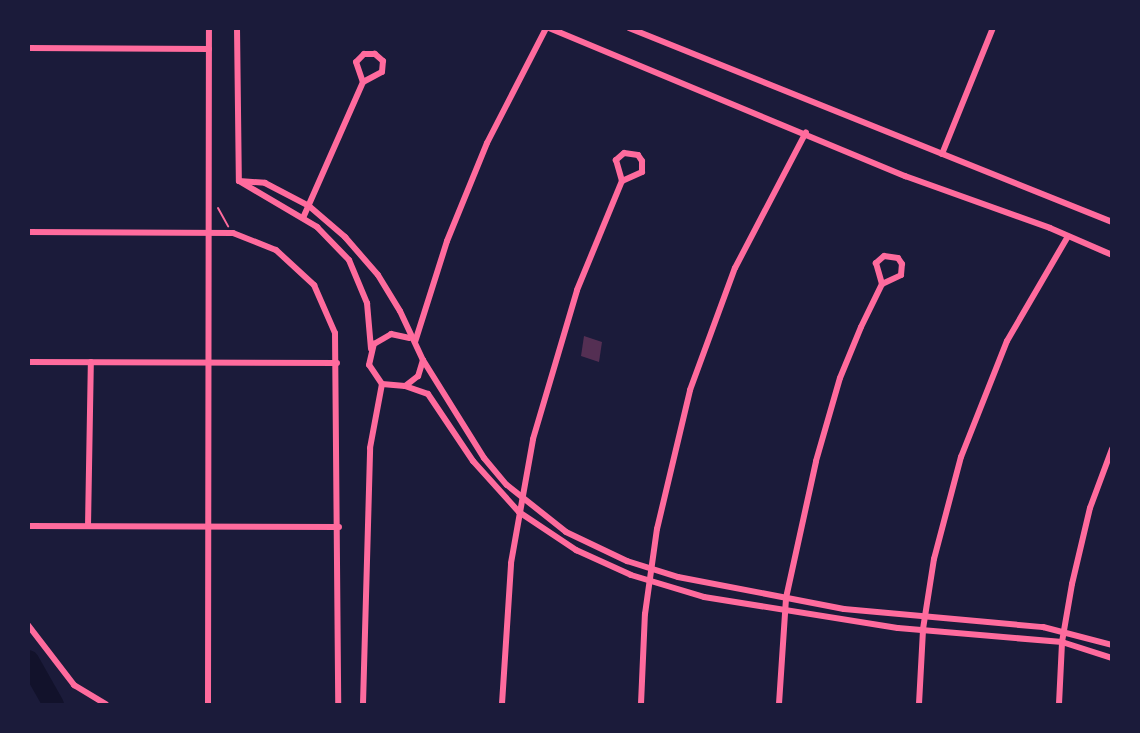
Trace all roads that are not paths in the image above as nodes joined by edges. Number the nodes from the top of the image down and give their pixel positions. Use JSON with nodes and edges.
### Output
{"nodes":[{"id":1,"x":209,"y":28,"type":"edge"},
{"id":2,"x":237,"y":28,"type":"edge"},
{"id":3,"x":547,"y":28,"type":"edge"},
{"id":4,"x":629,"y":28,"type":"edge"},
{"id":5,"x":993,"y":28,"type":"edge"},
{"id":6,"x":28,"y":48,"type":"edge"},
{"id":7,"x":209,"y":49,"type":"junction"},
{"id":8,"x":363,"y":82,"type":"junction"},
{"id":9,"x":806,"y":132,"type":"junction"},
{"id":10,"x":942,"y":154,"type":"junction"},
{"id":11,"x":239,"y":181,"type":"junction"},
{"id":12,"x":622,"y":181,"type":"junction"},
{"id":13,"x":309,"y":206,"type":"junction"},
{"id":14,"x":303,"y":218,"type":"junction"},
{"id":15,"x":1112,"y":222,"type":"edge"},
{"id":16,"x":28,"y":232,"type":"edge"},
{"id":17,"x":208,"y":232,"type":"junction"},
{"id":18,"x":1068,"y":236,"type":"junction"},
{"id":19,"x":1112,"y":255,"type":"edge"},
{"id":20,"x":882,"y":284,"type":"junction"},
{"id":21,"x":412,"y":340,"type":"junction"},
{"id":22,"x":371,"y":350,"type":"junction"},
{"id":23,"x":423,"y":360,"type":"junction"},
{"id":24,"x":28,"y":362,"type":"edge"},
{"id":25,"x":91,"y":362,"type":"junction"},
{"id":26,"x":208,"y":363,"type":"junction"},
{"id":27,"x":337,"y":363,"type":"junction"},
{"id":28,"x":382,"y":384,"type":"junction"},
{"id":29,"x":405,"y":386,"type":"junction"},
{"id":30,"x":1112,"y":449,"type":"edge"},
{"id":31,"x":521,"y":498,"type":"junction"},
{"id":32,"x":519,"y":512,"type":"junction"},
{"id":33,"x":28,"y":526,"type":"edge"},
{"id":34,"x":88,"y":526,"type":"junction"},
{"id":35,"x":208,"y":526,"type":"junction"},
{"id":36,"x":339,"y":527,"type":"junction"},
{"id":37,"x":652,"y":569,"type":"junction"},
{"id":38,"x":650,"y":582,"type":"junction"},
{"id":39,"x":786,"y":598,"type":"junction"},
{"id":40,"x":784,"y":610,"type":"junction"},
{"id":41,"x":924,"y":617,"type":"junction"},
{"id":42,"x":28,"y":624,"type":"edge"},
{"id":43,"x":923,"y":629,"type":"junction"},
{"id":44,"x":1064,"y":631,"type":"junction"},
{"id":45,"x":1062,"y":642,"type":"junction"},
{"id":46,"x":1112,"y":645,"type":"edge"},
{"id":47,"x":1112,"y":657,"type":"edge"},
{"id":48,"x":106,"y":705,"type":"edge"},
{"id":49,"x":208,"y":705,"type":"edge"},
{"id":50,"x":338,"y":705,"type":"edge"},
{"id":51,"x":363,"y":705,"type":"edge"},
{"id":52,"x":502,"y":705,"type":"edge"},
{"id":53,"x":640,"y":705,"type":"edge"},
{"id":54,"x":779,"y":705,"type":"edge"},
{"id":55,"x":919,"y":705,"type":"edge"},
{"id":56,"x":1059,"y":705,"type":"edge"}],
"edges":[{"from":1,"to":7,"type":"street"},
{"from":2,"to":11,"type":"street"},
{"from":3,"to":9,"type":"street"},
{"from":3,"to":21,"type":"street"},
{"from":4,"to":10,"type":"street"},
{"from":5,"to":10,"type":"street"},
{"from":6,"to":7,"type":"street"},
{"from":7,"to":17,"type":"street"},
{"from":8,"to":8,"type":"street"},
{"from":8,"to":13,"type":"street"},
{"from":9,"to":18,"type":"street"},
{"from":9,"to":37,"type":"street"},
{"from":10,"to":15,"type":"street"},
{"from":11,"to":13,"type":"street"},
{"from":11,"to":14,"type":"street"},
{"from":12,"to":12,"type":"street"},
{"from":12,"to":31,"type":"street"},
{"from":13,"to":14,"type":"street"},
{"from":13,"to":21,"type":"street"},
{"from":14,"to":22,"type":"street"},
{"from":16,"to":17,"type":"street"},
{"from":17,"to":26,"type":"street"},
{"from":17,"to":27,"type":"street"},
{"from":18,"to":19,"type":"street"},
{"from":18,"to":41,"type":"street"},
{"from":20,"to":20,"type":"street"},
{"from":20,"to":39,"type":"street"},
{"from":21,"to":22,"type":"street"},
{"from":21,"to":23,"type":"street"},
{"from":22,"to":28,"type":"street"},
{"from":23,"to":29,"type":"street"},
{"from":23,"to":31,"type":"street"},
{"from":24,"to":25,"type":"street"},
{"from":25,"to":26,"type":"street"},
{"from":25,"to":34,"type":"street"},
{"from":26,"to":27,"type":"street"},
{"from":26,"to":35,"type":"street"},
{"from":27,"to":36,"type":"street"},
{"from":28,"to":29,"type":"street"},
{"from":28,"to":51,"type":"street"},
{"from":29,"to":32,"type":"street"},
{"from":30,"to":44,"type":"street"},
{"from":31,"to":32,"type":"street"},
{"from":31,"to":37,"type":"street"},
{"from":32,"to":38,"type":"street"},
{"from":32,"to":52,"type":"street"},
{"from":33,"to":34,"type":"street"},
{"from":34,"to":35,"type":"street"},
{"from":35,"to":36,"type":"street"},
{"from":35,"to":49,"type":"street"},
{"from":36,"to":50,"type":"street"},
{"from":37,"to":38,"type":"street"},
{"from":37,"to":39,"type":"street"},
{"from":38,"to":40,"type":"street"},
{"from":38,"to":53,"type":"street"},
{"from":39,"to":40,"type":"street"},
{"from":39,"to":41,"type":"street"},
{"from":40,"to":43,"type":"street"},
{"from":40,"to":54,"type":"street"},
{"from":41,"to":43,"type":"street"},
{"from":41,"to":44,"type":"street"},
{"from":42,"to":48,"type":"street"},
{"from":43,"to":45,"type":"street"},
{"from":43,"to":55,"type":"street"},
{"from":44,"to":45,"type":"street"},
{"from":44,"to":46,"type":"street"},
{"from":45,"to":47,"type":"street"},
{"from":45,"to":56,"type":"street"}]}
